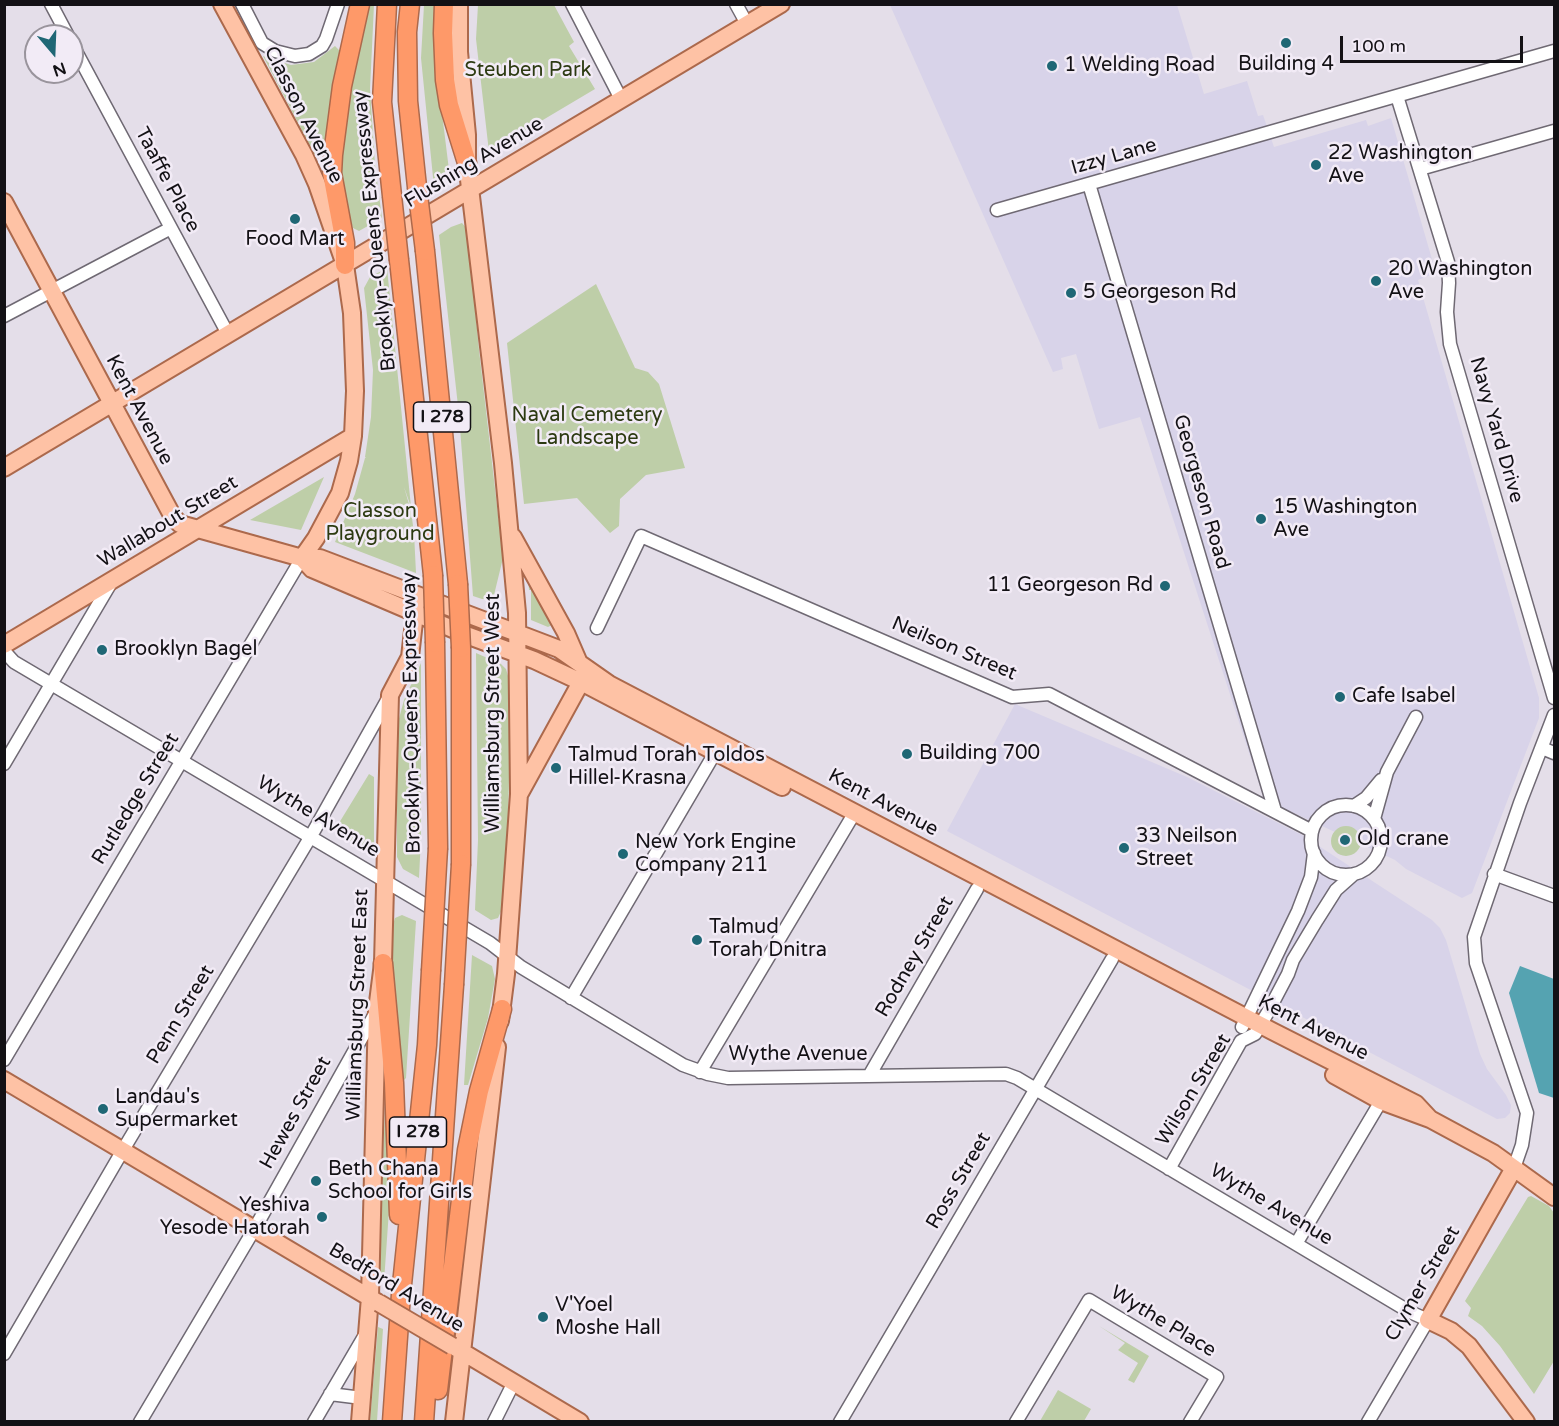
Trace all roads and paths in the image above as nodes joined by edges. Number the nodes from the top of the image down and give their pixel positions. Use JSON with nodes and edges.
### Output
{"nodes":[{"id":1,"x":51,"y":4,"type":"edge"},
{"id":2,"x":222,"y":4,"type":"edge"},
{"id":3,"x":242,"y":4,"type":"edge"},
{"id":4,"x":338,"y":4,"type":"edge"},
{"id":5,"x":360,"y":4,"type":"edge"},
{"id":6,"x":387,"y":4,"type":"edge"},
{"id":7,"x":410,"y":4,"type":"edge"},
{"id":8,"x":444,"y":4,"type":"edge"},
{"id":9,"x":459,"y":4,"type":"edge"},
{"id":10,"x":572,"y":4,"type":"edge"},
{"id":11,"x":736,"y":4,"type":"edge"},
{"id":12,"x":781,"y":4,"type":"edge"},
{"id":13,"x":62,"y":24,"type":"edge"},
{"id":14,"x":747,"y":24,"type":"junction"},
{"id":15,"x":1554,"y":51,"type":"edge"},
{"id":16,"x":84,"y":66,"type":"edge"},
{"id":17,"x":1397,"y":96,"type":"junction"},
{"id":18,"x":621,"y":99,"type":"junction"},
{"id":19,"x":1554,"y":131,"type":"edge"},
{"id":20,"x":467,"y":163,"type":"junction"},
{"id":21,"x":1420,"y":170,"type":"junction"},
{"id":22,"x":1089,"y":184,"type":"junction"},
{"id":23,"x":471,"y":189,"type":"junction"},
{"id":24,"x":4,"y":202,"type":"edge"},
{"id":25,"x":997,"y":210,"type":"dead end"},
{"id":26,"x":171,"y":228,"type":"junction"},
{"id":27,"x":345,"y":265,"type":"junction"},
{"id":28,"x":52,"y":291,"type":"junction"},
{"id":29,"x":4,"y":316,"type":"edge"},
{"id":30,"x":228,"y":334,"type":"junction"},
{"id":31,"x":112,"y":404,"type":"junction"},
{"id":32,"x":353,"y":436,"type":"junction"},
{"id":33,"x":4,"y":468,"type":"edge"},
{"id":34,"x":200,"y":528,"type":"junction"},
{"id":35,"x":510,"y":532,"type":"junction"},
{"id":36,"x":302,"y":558,"type":"junction"},
{"id":37,"x":112,"y":580,"type":"junction"},
{"id":38,"x":416,"y":604,"type":"junction"},
{"id":39,"x":597,"y":628,"type":"dead end"},
{"id":40,"x":517,"y":634,"type":"junction"},
{"id":41,"x":4,"y":645,"type":"edge"},
{"id":42,"x":4,"y":651,"type":"edge"},
{"id":43,"x":517,"y":654,"type":"junction"},
{"id":44,"x":579,"y":663,"type":"junction"},
{"id":45,"x":581,"y":682,"type":"junction"},
{"id":46,"x":52,"y":684,"type":"junction"},
{"id":47,"x":390,"y":695,"type":"junction"},
{"id":48,"x":1554,"y":698,"type":"edge"},
{"id":49,"x":1554,"y":714,"type":"edge"},
{"id":50,"x":1416,"y":717,"type":"dead end"},
{"id":51,"x":718,"y":747,"type":"junction"},
{"id":52,"x":1542,"y":748,"type":"junction"},
{"id":53,"x":1554,"y":753,"type":"edge"},
{"id":54,"x":182,"y":760,"type":"junction"},
{"id":55,"x":4,"y":764,"type":"edge"},
{"id":56,"x":1388,"y":772,"type":"junction"},
{"id":57,"x":519,"y":794,"type":"junction"},
{"id":58,"x":1354,"y":806,"type":"junction"},
{"id":59,"x":1275,"y":811,"type":"junction"},
{"id":60,"x":852,"y":817,"type":"junction"},
{"id":61,"x":1374,"y":819,"type":"junction"},
{"id":62,"x":1312,"y":831,"type":"junction"},
{"id":63,"x":311,"y":836,"type":"junction"},
{"id":64,"x":1314,"y":852,"type":"junction"},
{"id":65,"x":1354,"y":874,"type":"junction"},
{"id":66,"x":1494,"y":874,"type":"junction"},
{"id":67,"x":384,"y":882,"type":"junction"},
{"id":68,"x":977,"y":889,"type":"junction"},
{"id":69,"x":1554,"y":896,"type":"edge"},
{"id":70,"x":507,"y":956,"type":"junction"},
{"id":71,"x":1112,"y":959,"type":"junction"},
{"id":72,"x":383,"y":963,"type":"junction"},
{"id":73,"x":571,"y":998,"type":"junction"},
{"id":74,"x":502,"y":1009,"type":"junction"},
{"id":75,"x":377,"y":1010,"type":"junction"},
{"id":76,"x":1251,"y":1026,"type":"junction"},
{"id":77,"x":4,"y":1060,"type":"edge"},
{"id":78,"x":700,"y":1072,"type":"junction"},
{"id":79,"x":869,"y":1076,"type":"junction"},
{"id":80,"x":4,"y":1080,"type":"edge"},
{"id":81,"x":1036,"y":1089,"type":"junction"},
{"id":82,"x":1381,"y":1101,"type":"junction"},
{"id":83,"x":1430,"y":1119,"type":"junction"},
{"id":84,"x":123,"y":1150,"type":"junction"},
{"id":85,"x":1516,"y":1163,"type":"junction"},
{"id":86,"x":1169,"y":1169,"type":"junction"},
{"id":87,"x":1554,"y":1197,"type":"edge"},
{"id":88,"x":255,"y":1228,"type":"junction"},
{"id":89,"x":1296,"y":1244,"type":"junction"},
{"id":90,"x":401,"y":1294,"type":"junction"},
{"id":91,"x":374,"y":1300,"type":"junction"},
{"id":92,"x":1428,"y":1320,"type":"junction"},
{"id":93,"x":367,"y":1332,"type":"junction"},
{"id":94,"x":457,"y":1349,"type":"junction"},
{"id":95,"x":4,"y":1354,"type":"edge"},
{"id":96,"x":514,"y":1382,"type":"junction"},
{"id":97,"x":330,"y":1394,"type":"junction"},
{"id":98,"x":362,"y":1398,"type":"junction"},
{"id":99,"x":424,"y":1418,"type":"edge"},
{"id":100,"x":140,"y":1422,"type":"edge"},
{"id":101,"x":314,"y":1422,"type":"edge"},
{"id":102,"x":360,"y":1422,"type":"edge"},
{"id":103,"x":392,"y":1422,"type":"edge"},
{"id":104,"x":454,"y":1422,"type":"edge"},
{"id":105,"x":494,"y":1422,"type":"edge"},
{"id":106,"x":580,"y":1422,"type":"edge"},
{"id":107,"x":840,"y":1422,"type":"edge"},
{"id":108,"x":1016,"y":1422,"type":"edge"},
{"id":109,"x":1190,"y":1422,"type":"edge"},
{"id":110,"x":1368,"y":1422,"type":"edge"},
{"id":111,"x":1526,"y":1422,"type":"edge"}],
"edges":[{"from":1,"to":13,"type":"street"},
{"from":2,"to":27,"type":"main road","name":"Classon Avenue"},
{"from":3,"to":4,"type":"street"},
{"from":5,"to":27,"type":"highway"},
{"from":6,"to":90,"type":"highway","name":"Brooklyn-Queens Expressway","number":"I 278","bridge":true},
{"from":7,"to":99,"type":"highway","number":"I 278","bridge":true},
{"from":8,"to":20,"type":"highway"},
{"from":9,"to":20,"type":"main road","name":"Williamsburg Street West"},
{"from":10,"to":18,"type":"street"},
{"from":11,"to":14,"type":"street"},
{"from":12,"to":14,"type":"main road","name":"Flushing Avenue"},
{"from":14,"to":18,"type":"main road","name":"Flushing Avenue"},
{"from":15,"to":17,"type":"street"},
{"from":16,"to":26,"type":"street","name":"Taaffe Place"},
{"from":17,"to":21,"type":"street","name":"Navy Yard Drive"},
{"from":17,"to":22,"type":"street","name":"Izzy Lane"},
{"from":18,"to":23,"type":"main road","name":"Flushing Avenue"},
{"from":19,"to":21,"type":"street"},
{"from":20,"to":23,"type":"main road","name":"Williamsburg Street West"},
{"from":21,"to":48,"type":"street","name":"Navy Yard Drive"},
{"from":22,"to":25,"type":"street","name":"Izzy Lane"},
{"from":22,"to":59,"type":"street","name":"Georgeson Road"},
{"from":23,"to":27,"type":"main road","name":"Flushing Avenue"},
{"from":23,"to":35,"type":"main road","name":"Williamsburg Street West"},
{"from":24,"to":28,"type":"main road","name":"Kent Avenue"},
{"from":26,"to":28,"type":"street"},
{"from":26,"to":30,"type":"street","name":"Taaffe Place"},
{"from":27,"to":30,"type":"main road","name":"Flushing Avenue"},
{"from":27,"to":32,"type":"main road","name":"Classon Avenue"},
{"from":28,"to":29,"type":"street"},
{"from":28,"to":31,"type":"main road","name":"Kent Avenue"},
{"from":30,"to":31,"type":"main road","name":"Flushing Avenue"},
{"from":31,"to":33,"type":"main road","name":"Flushing Avenue"},
{"from":31,"to":34,"type":"main road","name":"Kent Avenue"},
{"from":32,"to":34,"type":"main road","name":"Wallabout Street"},
{"from":32,"to":36,"type":"main road","name":"Classon Avenue"},
{"from":34,"to":36,"type":"main road","name":"Kent Avenue"},
{"from":34,"to":37,"type":"main road","name":"Wallabout Street"},
{"from":35,"to":40,"type":"main road","name":"Williamsburg Street West"},
{"from":35,"to":44,"type":"main road"},
{"from":36,"to":38,"type":"main road","name":"Kent Avenue"},
{"from":36,"to":54,"type":"street","name":"Rutledge Street"},
{"from":37,"to":41,"type":"main road","name":"Wallabout Street"},
{"from":37,"to":46,"type":"street"},
{"from":38,"to":40,"type":"main road","name":"Kent Avenue"},
{"from":38,"to":43,"type":"main road","name":"Kent Avenue"},
{"from":38,"to":47,"type":"main road","name":"Williamsburg Street East"},
{"from":39,"to":59,"type":"street","name":"Neilson Street"},
{"from":40,"to":43,"type":"main road","name":"Williamsburg Street West"},
{"from":40,"to":44,"type":"main road","name":"Kent Avenue"},
{"from":42,"to":46,"type":"street","name":"Wythe Avenue"},
{"from":43,"to":45,"type":"main road","name":"Kent Avenue"},
{"from":43,"to":57,"type":"main road","name":"Williamsburg Street West"},
{"from":44,"to":51,"type":"main road","name":"Kent Avenue"},
{"from":45,"to":51,"type":"main road","name":"Kent Avenue"},
{"from":45,"to":57,"type":"main road"},
{"from":46,"to":54,"type":"street","name":"Wythe Avenue"},
{"from":46,"to":55,"type":"street"},
{"from":47,"to":63,"type":"street","name":"Penn Street"},
{"from":47,"to":67,"type":"main road","name":"Williamsburg Street East"},
{"from":49,"to":52,"type":"street"},
{"from":50,"to":56,"type":"street"},
{"from":51,"to":60,"type":"main road","name":"Kent Avenue"},
{"from":51,"to":73,"type":"street"},
{"from":52,"to":53,"type":"street"},
{"from":52,"to":66,"type":"street"},
{"from":54,"to":63,"type":"street","name":"Wythe Avenue"},
{"from":54,"to":77,"type":"street","name":"Rutledge Street"},
{"from":56,"to":58,"type":"street"},
{"from":56,"to":61,"type":"street"},
{"from":57,"to":70,"type":"main road","name":"Williamsburg Street West"},
{"from":58,"to":61,"type":"street"},
{"from":58,"to":62,"type":"street"},
{"from":59,"to":62,"type":"street","name":"Neilson Street"},
{"from":60,"to":68,"type":"main road","name":"Kent Avenue"},
{"from":60,"to":76,"type":"main road","name":"Kent Avenue"},
{"from":60,"to":78,"type":"street"},
{"from":61,"to":65,"type":"street"},
{"from":62,"to":64,"type":"street"},
{"from":63,"to":67,"type":"street","name":"Wythe Avenue"},
{"from":63,"to":84,"type":"street","name":"Penn Street"},
{"from":64,"to":65,"type":"street"},
{"from":64,"to":76,"type":"street","name":"Wilson Street"},
{"from":65,"to":76,"type":"street","name":"Wilson Street"},
{"from":66,"to":69,"type":"street"},
{"from":66,"to":85,"type":"street"},
{"from":67,"to":70,"type":"street","name":"Wythe Avenue"},
{"from":67,"to":72,"type":"main road","name":"Williamsburg Street East"},
{"from":68,"to":71,"type":"main road","name":"Kent Avenue"},
{"from":68,"to":79,"type":"street","name":"Rodney Street"},
{"from":70,"to":73,"type":"street","name":"Wythe Avenue"},
{"from":70,"to":74,"type":"main road","name":"Williamsburg Street West"},
{"from":71,"to":76,"type":"main road","name":"Kent Avenue"},
{"from":71,"to":81,"type":"street","name":"Ross Street"},
{"from":72,"to":75,"type":"main road","name":"Williamsburg Street East"},
{"from":72,"to":90,"type":"highway"},
{"from":73,"to":78,"type":"street","name":"Wythe Avenue"},
{"from":74,"to":94,"type":"main road","name":"Williamsburg Street West"},
{"from":74,"to":99,"type":"highway"},
{"from":75,"to":88,"type":"street","name":"Hewes Street"},
{"from":75,"to":91,"type":"main road","name":"Williamsburg Street East"},
{"from":76,"to":82,"type":"main road","name":"Kent Avenue"},
{"from":76,"to":83,"type":"main road","name":"Kent Avenue"},
{"from":76,"to":86,"type":"street","name":"Wilson Street"},
{"from":78,"to":79,"type":"street","name":"Wythe Avenue"},
{"from":79,"to":81,"type":"street","name":"Wythe Avenue"},
{"from":80,"to":84,"type":"main road","name":"Bedford Avenue"},
{"from":81,"to":86,"type":"street","name":"Wythe Avenue"},
{"from":81,"to":107,"type":"street","name":"Ross Street"},
{"from":82,"to":83,"type":"main road","name":"Kent Avenue"},
{"from":82,"to":89,"type":"street"},
{"from":83,"to":85,"type":"main road","name":"Kent Avenue"},
{"from":84,"to":88,"type":"main road","name":"Bedford Avenue"},
{"from":84,"to":95,"type":"street","name":"Penn Street"},
{"from":85,"to":87,"type":"main road","name":"Kent Avenue"},
{"from":85,"to":92,"type":"main road","name":"Clymer Street"},
{"from":86,"to":89,"type":"street","name":"Wythe Avenue"},
{"from":88,"to":91,"type":"main road","name":"Bedford Avenue"},
{"from":88,"to":100,"type":"street","name":"Hewes Street"},
{"from":89,"to":92,"type":"street","name":"Wythe Avenue"},
{"from":90,"to":103,"type":"highway","name":"Brooklyn-Queens Expressway","number":"I 278"},
{"from":91,"to":93,"type":"main road","name":"Williamsburg Street East"},
{"from":91,"to":94,"type":"main road","name":"Bedford Avenue","bridge":true},
{"from":92,"to":110,"type":"street","name":"Clymer Street"},
{"from":92,"to":111,"type":"main road","name":"Wythe Avenue"},
{"from":93,"to":97,"type":"street"},
{"from":93,"to":98,"type":"main road","name":"Williamsburg Street East"},
{"from":94,"to":96,"type":"main road","name":"Bedford Avenue"},
{"from":94,"to":104,"type":"main road","name":"Williamsburg Street West"},
{"from":96,"to":105,"type":"street"},
{"from":96,"to":106,"type":"main road","name":"Bedford Avenue"},
{"from":97,"to":98,"type":"street"},
{"from":97,"to":101,"type":"street"},
{"from":98,"to":102,"type":"main road","name":"Williamsburg Street East"},
{"from":108,"to":109,"type":"street","name":"Wythe Place"}]}
